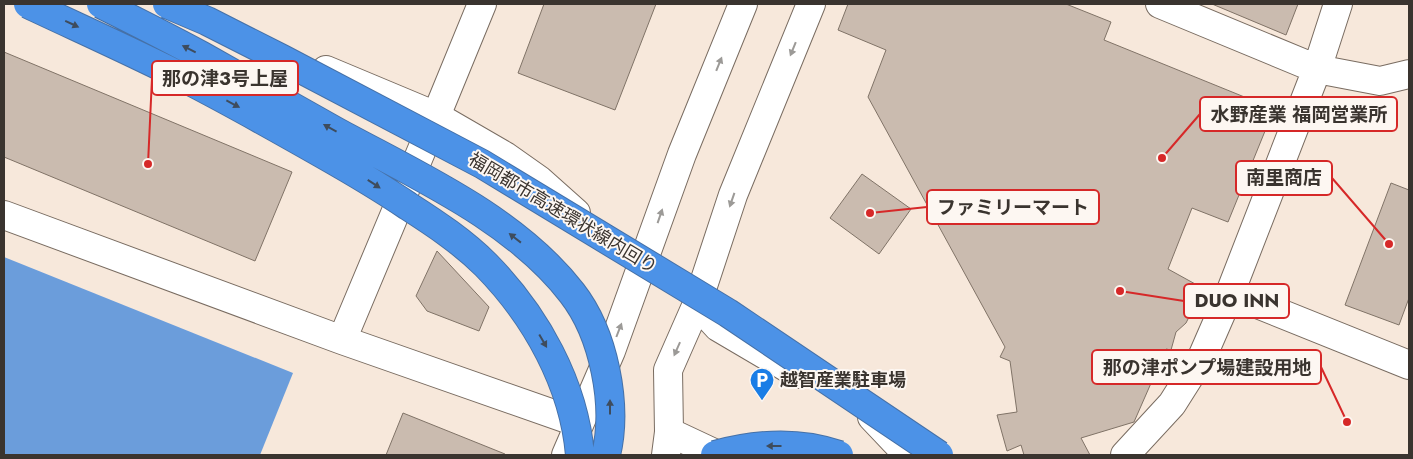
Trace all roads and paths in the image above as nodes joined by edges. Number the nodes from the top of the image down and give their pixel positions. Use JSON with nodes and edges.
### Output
{"nodes":[{"id":1,"x":28,"y":4,"type":"edge"},
{"id":2,"x":101,"y":4,"type":"edge"},
{"id":3,"x":168,"y":4,"type":"edge"},
{"id":4,"x":200,"y":4,"type":"edge"},
{"id":5,"x":482,"y":4,"type":"edge"},
{"id":6,"x":743,"y":4,"type":"edge"},
{"id":7,"x":811,"y":4,"type":"edge"},
{"id":8,"x":1160,"y":4,"type":"edge"},
{"id":9,"x":1338,"y":4,"type":"edge"},
{"id":10,"x":1317,"y":69,"type":"junction"},
{"id":11,"x":1409,"y":74,"type":"edge"},
{"id":12,"x":436,"y":116,"type":"junction"},
{"id":13,"x":4,"y":215,"type":"edge"},
{"id":14,"x":644,"y":262,"type":"junction"},
{"id":15,"x":1230,"y":293,"type":"junction"},
{"id":16,"x":697,"y":304,"type":"junction"},
{"id":17,"x":342,"y":340,"type":"junction"},
{"id":18,"x":1409,"y":365,"type":"edge"},
{"id":19,"x":579,"y":423,"type":"junction"},
{"id":20,"x":667,"y":444,"type":"edge"},
{"id":21,"x":566,"y":455,"type":"edge"},
{"id":22,"x":580,"y":455,"type":"edge"},
{"id":23,"x":606,"y":455,"type":"edge"},
{"id":24,"x":716,"y":455,"type":"edge"},
{"id":25,"x":839,"y":455,"type":"edge"},
{"id":26,"x":908,"y":455,"type":"edge"},
{"id":27,"x":939,"y":455,"type":"edge"},
{"id":28,"x":950,"y":455,"type":"edge"},
{"id":29,"x":1125,"y":455,"type":"edge"}],
"edges":[{"from":1,"to":22,"type":"highway","one_way":true,"bridge":true},
{"from":23,"to":2,"type":"highway","one_way":true,"bridge":true},
{"from":3,"to":12,"type":"street"},
{"from":3,"to":27,"type":"highway","name":"福岡都市高速環状線内回り","bridge":true},
{"from":4,"to":28,"type":"highway"},
{"from":5,"to":12,"type":"street"},
{"from":14,"to":6,"type":"street","one_way":true},
{"from":7,"to":16,"type":"street","one_way":true},
{"from":8,"to":10,"type":"street"},
{"from":9,"to":10,"type":"street"},
{"from":10,"to":11,"type":"street"},
{"from":10,"to":15,"type":"street"},
{"from":12,"to":14,"type":"street"},
{"from":12,"to":17,"type":"street"},
{"from":13,"to":17,"type":"street"},
{"from":14,"to":16,"type":"street"},
{"from":19,"to":14,"type":"street","one_way":true},
{"from":15,"to":18,"type":"street"},
{"from":15,"to":29,"type":"street"},
{"from":16,"to":20,"type":"street","one_way":true},
{"from":16,"to":26,"type":"street"},
{"from":17,"to":19,"type":"street"},
{"from":19,"to":21,"type":"street"},
{"from":20,"to":24,"type":"street"},
{"from":25,"to":24,"type":"highway","one_way":true,"bridge":true}]}
